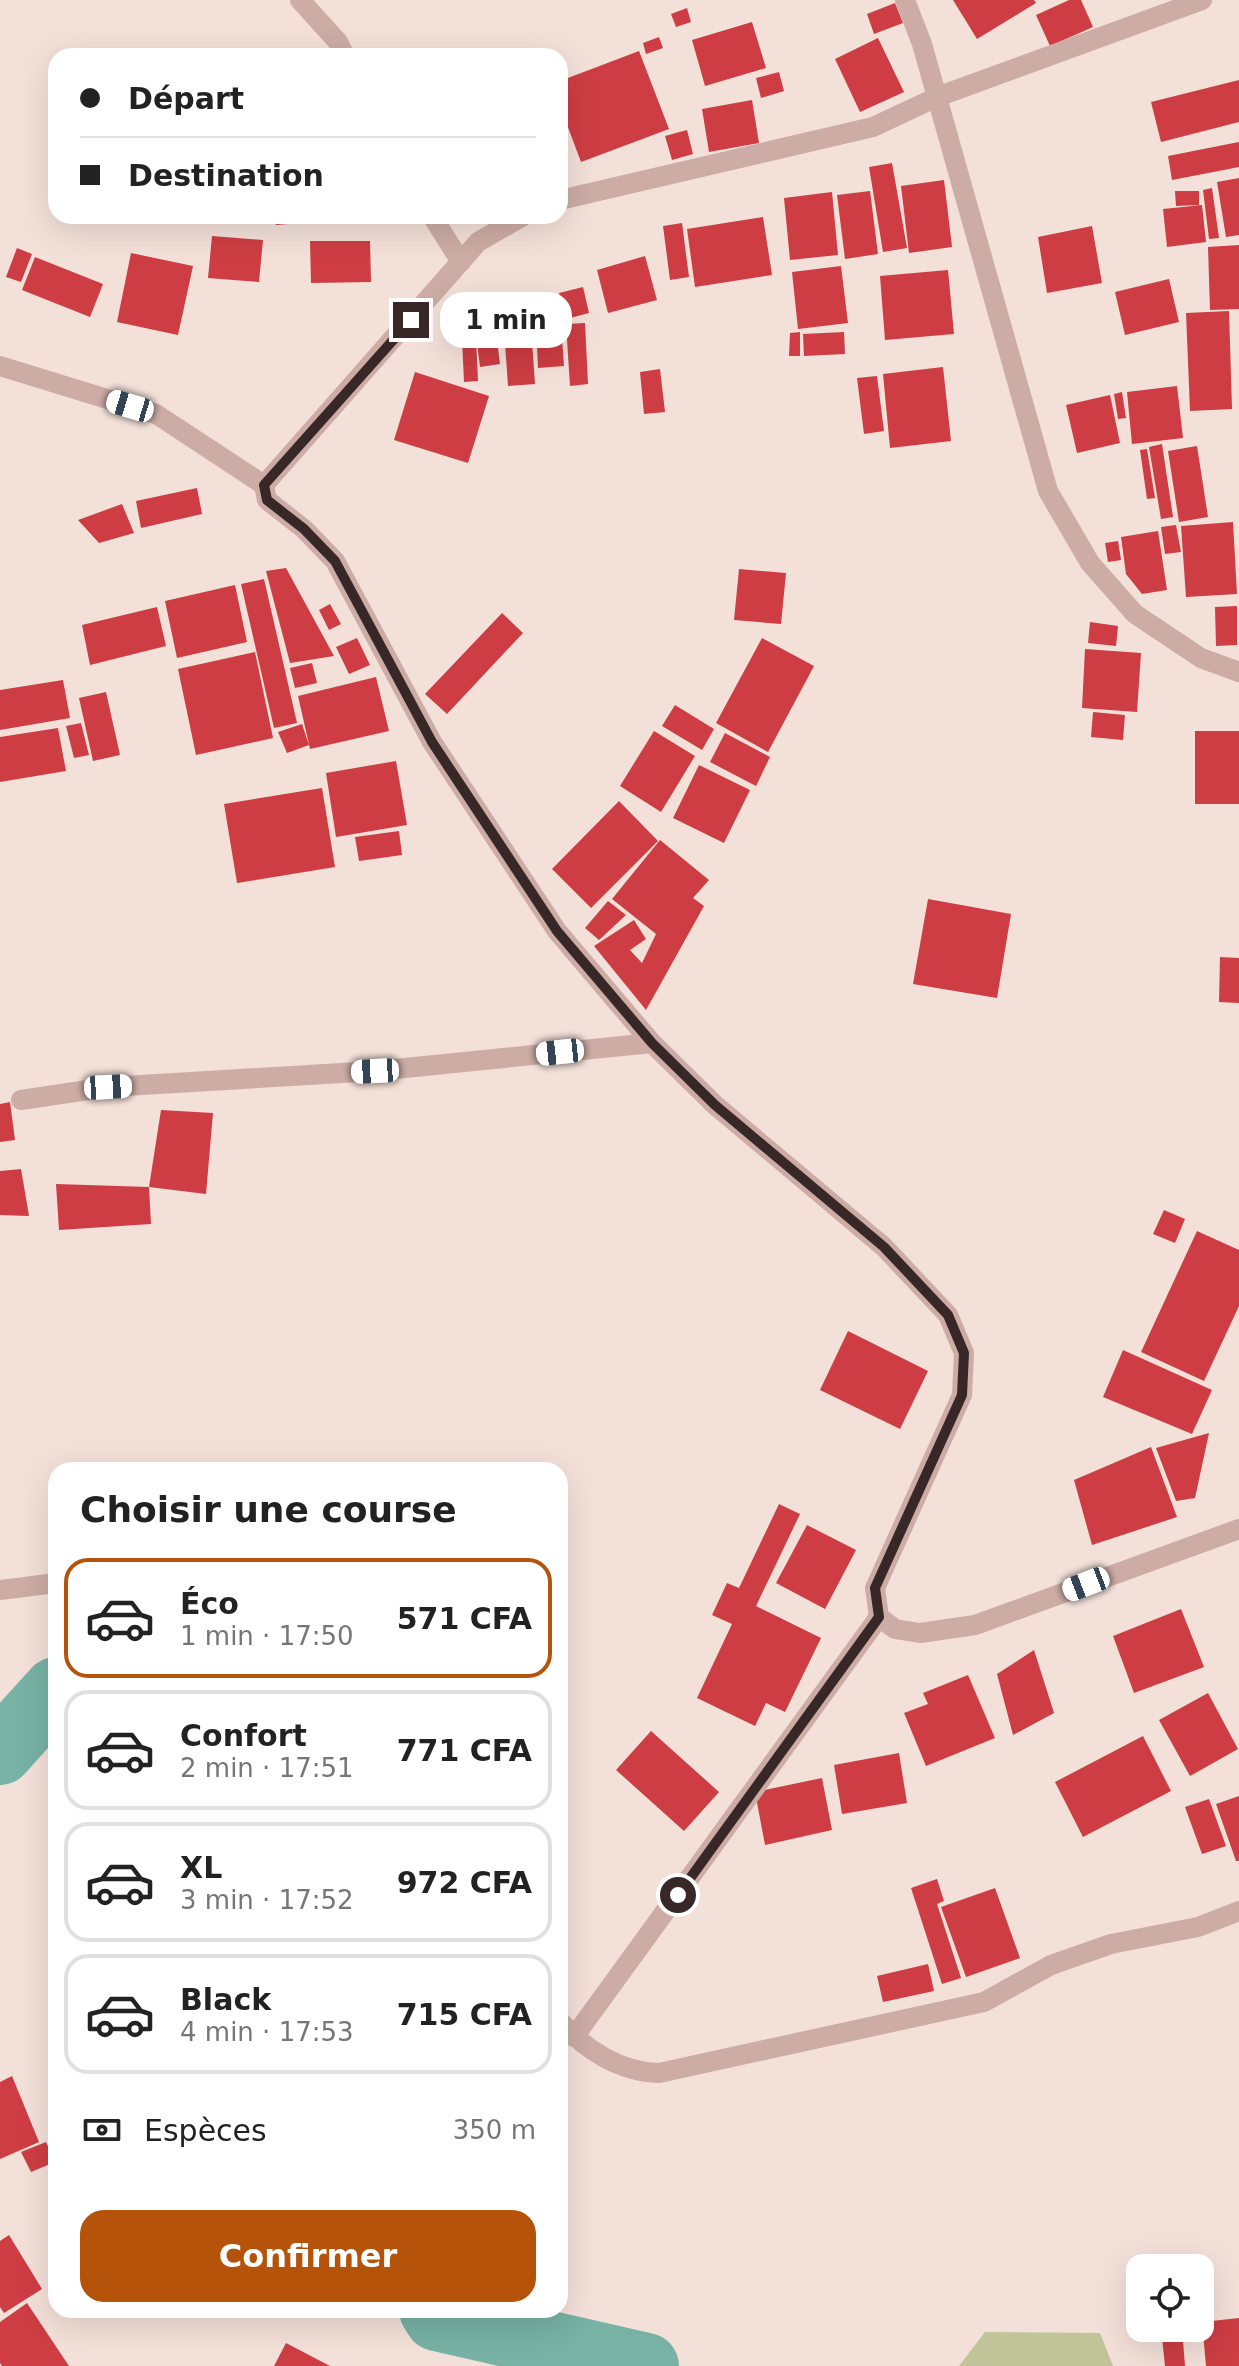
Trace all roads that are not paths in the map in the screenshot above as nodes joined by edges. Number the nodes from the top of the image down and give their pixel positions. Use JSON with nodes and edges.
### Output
{"nodes":[{"id":1,"x":300,"y":0,"type":"edge"},
{"id":2,"x":905,"y":0,"type":"edge"},
{"id":3,"x":1202,"y":0,"type":"edge"},
{"id":4,"x":341,"y":48,"type":"edge"},
{"id":5,"x":937,"y":97,"type":"junction"},
{"id":6,"x":568,"y":198,"type":"edge"},
{"id":7,"x":437,"y":224,"type":"edge"},
{"id":8,"x":509,"y":224,"type":"edge"},
{"id":9,"x":461,"y":262,"type":"junction"},
{"id":10,"x":0,"y":366,"type":"edge"},
{"id":11,"x":264,"y":485,"type":"junction"},
{"id":12,"x":1239,"y":672,"type":"edge"},
{"id":13,"x":652,"y":1043,"type":"junction"},
{"id":14,"x":21,"y":1100,"type":"dead end"},
{"id":15,"x":1239,"y":1529,"type":"edge"},
{"id":16,"x":48,"y":1584,"type":"edge"},
{"id":17,"x":0,"y":1590,"type":"edge"},
{"id":18,"x":879,"y":1617,"type":"junction"},
{"id":19,"x":1239,"y":1911,"type":"edge"},
{"id":20,"x":568,"y":2030,"type":"edge"},
{"id":21,"x":574,"y":2037,"type":"junction"}],
"edges":[{"from":1,"to":4,"type":"street"},
{"from":2,"to":5,"type":"street"},
{"from":3,"to":5,"type":"street"},
{"from":5,"to":6,"type":"street"},
{"from":5,"to":12,"type":"street"},
{"from":7,"to":9,"type":"street"},
{"from":8,"to":9,"type":"street"},
{"from":9,"to":11,"type":"street"},
{"from":10,"to":11,"type":"street"},
{"from":11,"to":13,"type":"street"},
{"from":13,"to":14,"type":"street"},
{"from":13,"to":18,"type":"street"},
{"from":15,"to":18,"type":"street"},
{"from":16,"to":17,"type":"street"},
{"from":18,"to":21,"type":"street"},
{"from":19,"to":21,"type":"street"},
{"from":20,"to":21,"type":"street"}]}
